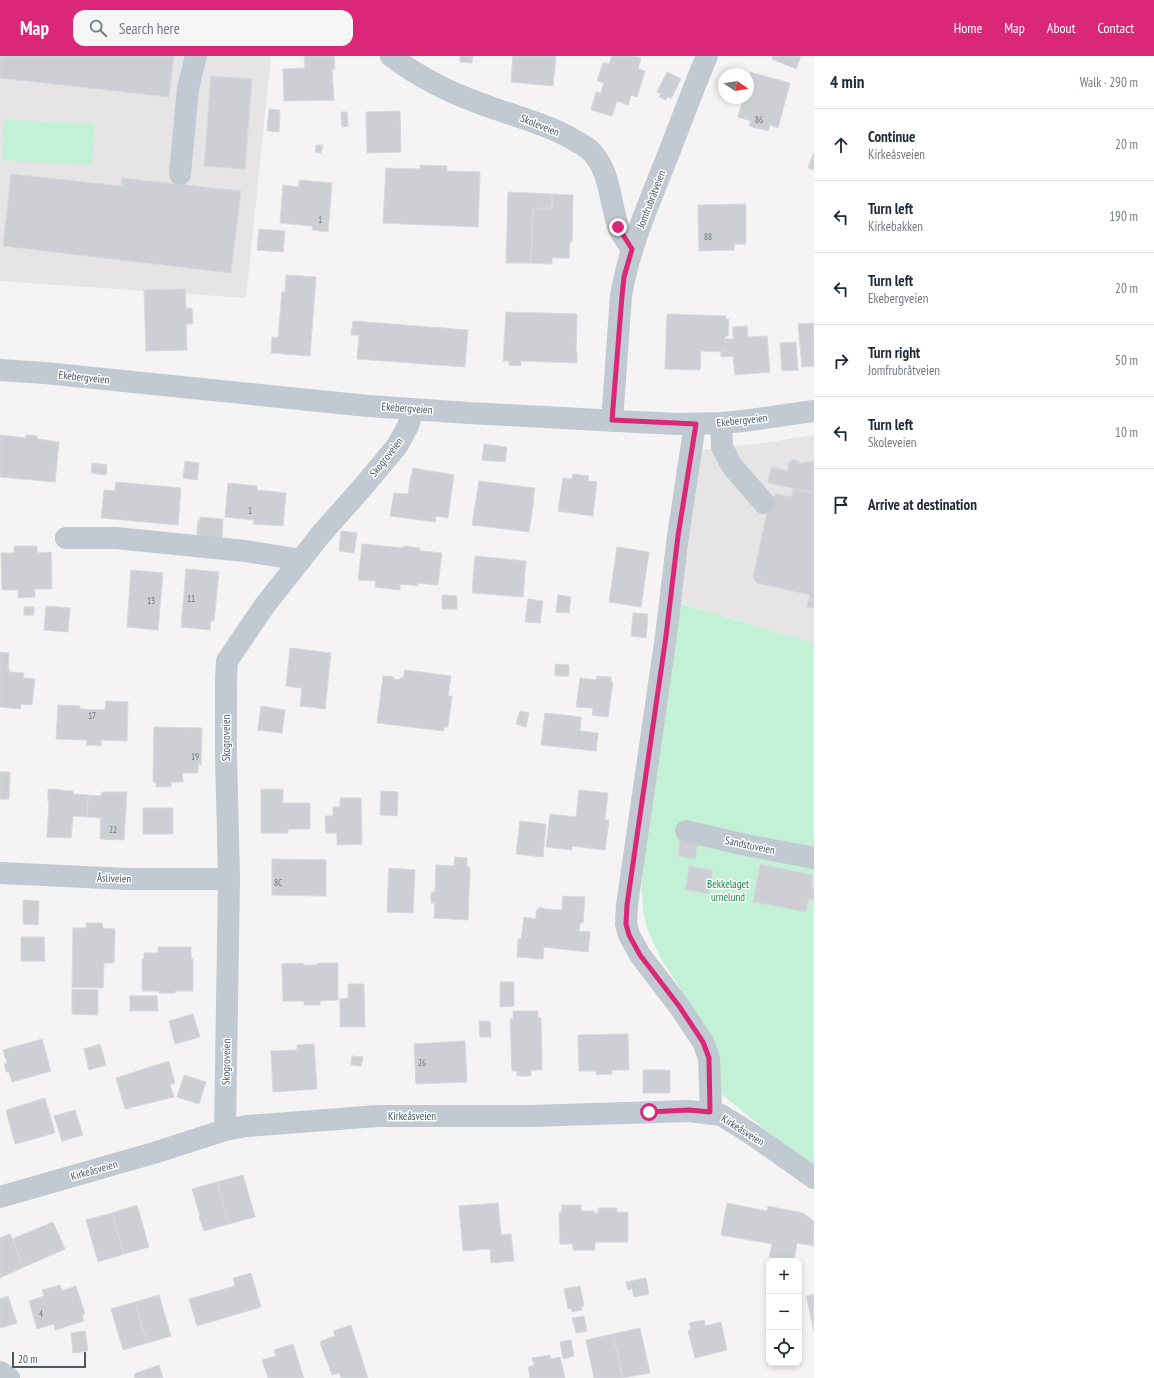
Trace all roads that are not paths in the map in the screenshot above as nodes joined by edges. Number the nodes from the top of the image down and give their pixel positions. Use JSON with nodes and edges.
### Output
{"nodes":[{"id":1,"x":196,"y":56,"type":"edge"},
{"id":2,"x":391,"y":56,"type":"edge"},
{"id":3,"x":707,"y":56,"type":"edge"},
{"id":4,"x":180,"y":174,"type":"dead end"},
{"id":5,"x":632,"y":249,"type":"junction"},
{"id":6,"x":0,"y":370,"type":"edge"},
{"id":7,"x":413,"y":409,"type":"junction"},
{"id":8,"x":814,"y":411,"type":"edge"},
{"id":9,"x":612,"y":420,"type":"junction"},
{"id":10,"x":721,"y":423,"type":"junction"},
{"id":11,"x":696,"y":424,"type":"junction"},
{"id":12,"x":764,"y":503,"type":"dead end"},
{"id":13,"x":66,"y":538,"type":"dead end"},
{"id":14,"x":301,"y":560,"type":"junction"},
{"id":15,"x":686,"y":831,"type":"dead end"},
{"id":16,"x":814,"y":858,"type":"edge"},
{"id":17,"x":0,"y":873,"type":"edge"},
{"id":18,"x":229,"y":879,"type":"junction"},
{"id":19,"x":710,"y":1112,"type":"junction"},
{"id":20,"x":225,"y":1130,"type":"junction"},
{"id":21,"x":814,"y":1178,"type":"edge"},
{"id":22,"x":0,"y":1197,"type":"edge"},
{"id":23,"x":0,"y":1372,"type":"edge"},
{"id":24,"x":8,"y":1378,"type":"edge"}],
"edges":[{"from":1,"to":4,"type":"street"},
{"from":2,"to":5,"type":"street","name":"Skoleveien"},
{"from":3,"to":5,"type":"street","name":"Jomfrubråtveien"},
{"from":5,"to":9,"type":"street","name":"Jomfrubråtveien"},
{"from":6,"to":7,"type":"street","name":"Ekebergveien"},
{"from":7,"to":9,"type":"street","name":"Ekebergveien"},
{"from":7,"to":14,"type":"street","name":"Skogroveien"},
{"from":8,"to":10,"type":"street","name":"Ekebergveien"},
{"from":9,"to":11,"type":"street","name":"Ekebergveien"},
{"from":10,"to":11,"type":"street","name":"Ekebergveien"},
{"from":10,"to":12,"type":"street"},
{"from":11,"to":19,"type":"street"},
{"from":13,"to":14,"type":"street"},
{"from":14,"to":18,"type":"street","name":"Skogroveien"},
{"from":15,"to":16,"type":"street","name":"Sandstuveien"},
{"from":17,"to":18,"type":"street","name":"Åsliveien"},
{"from":18,"to":20,"type":"street","name":"Skogroveien"},
{"from":19,"to":20,"type":"street","name":"Kirkeåsveien"},
{"from":19,"to":21,"type":"street","name":"Kirkeåsveien"},
{"from":20,"to":22,"type":"street","name":"Kirkeåsveien"},
{"from":23,"to":24,"type":"street"}]}
